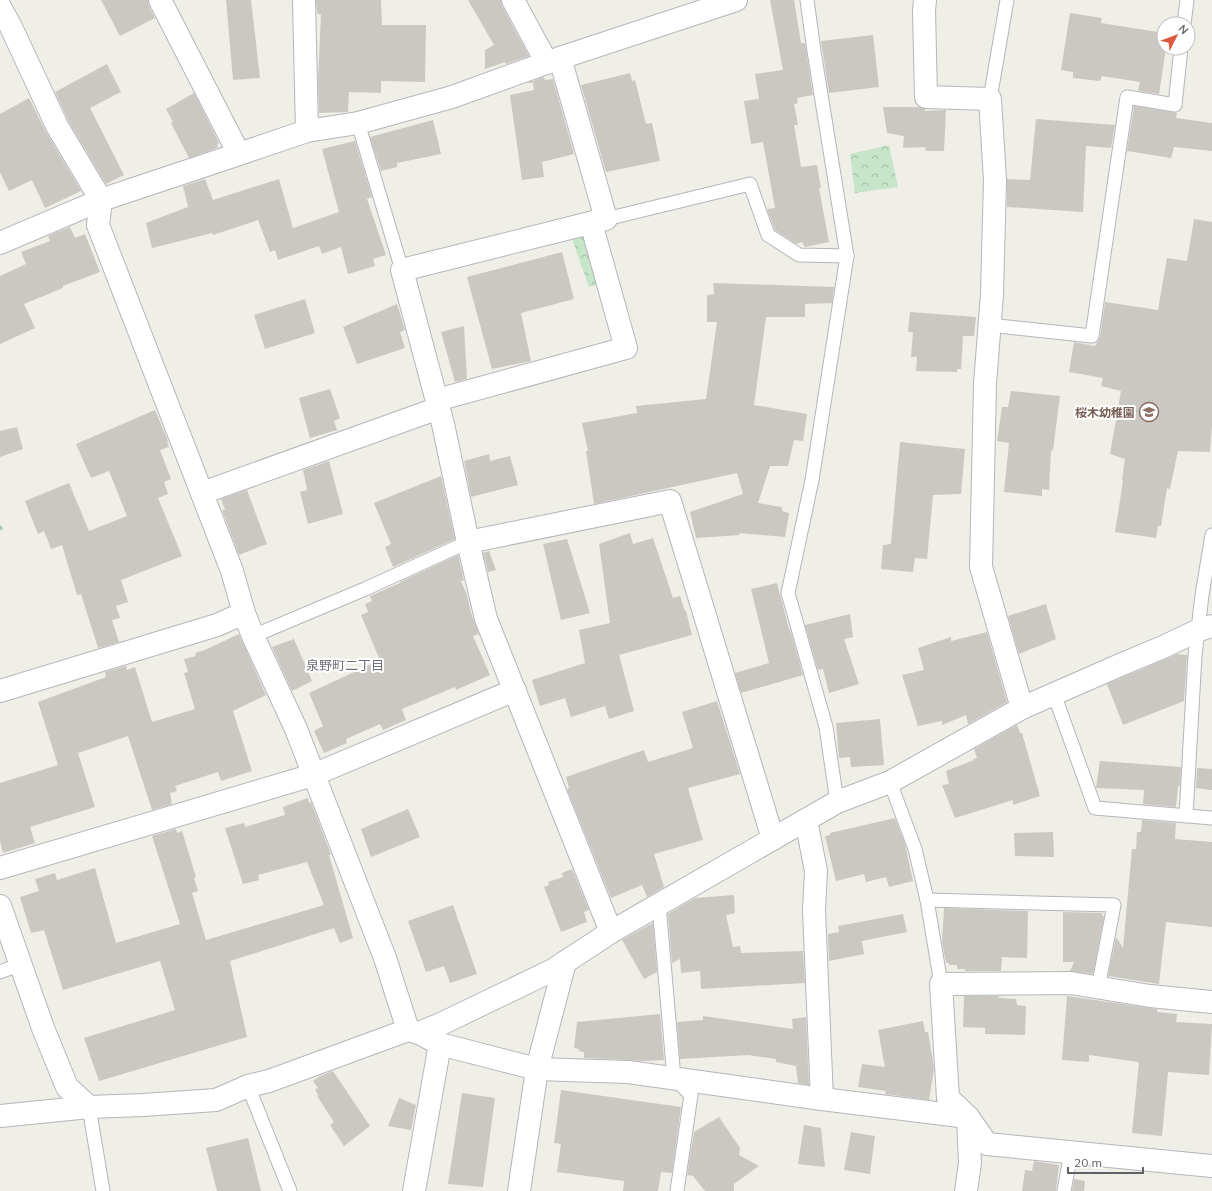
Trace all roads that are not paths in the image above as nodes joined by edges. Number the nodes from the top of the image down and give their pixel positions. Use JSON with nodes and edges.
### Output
{"nodes":[{"id":1,"x":160,"y":0,"type":"edge"},
{"id":2,"x":304,"y":0,"type":"edge"},
{"id":3,"x":513,"y":0,"type":"edge"},
{"id":4,"x":736,"y":0,"type":"edge"},
{"id":5,"x":807,"y":0,"type":"edge"},
{"id":6,"x":925,"y":0,"type":"edge"},
{"id":7,"x":1007,"y":0,"type":"edge"},
{"id":8,"x":1187,"y":0,"type":"edge"},
{"id":9,"x":713,"y":3,"type":"edge"},
{"id":10,"x":0,"y":7,"type":"edge"},
{"id":11,"x":1185,"y":16,"type":"edge"},
{"id":12,"x":1180,"y":56,"type":"edge"},
{"id":13,"x":553,"y":61,"type":"junction"},
{"id":14,"x":990,"y":99,"type":"junction"},
{"id":15,"x":358,"y":123,"type":"junction"},
{"id":16,"x":307,"y":130,"type":"junction"},
{"id":17,"x":239,"y":154,"type":"junction"},
{"id":18,"x":101,"y":200,"type":"junction"},
{"id":19,"x":598,"y":221,"type":"junction"},
{"id":20,"x":0,"y":243,"type":"edge"},
{"id":21,"x":847,"y":256,"type":"junction"},
{"id":22,"x":402,"y":270,"type":"junction"},
{"id":23,"x":989,"y":325,"type":"junction"},
{"id":24,"x":438,"y":404,"type":"junction"},
{"id":25,"x":202,"y":493,"type":"junction"},
{"id":26,"x":1212,"y":535,"type":"edge"},
{"id":27,"x":468,"y":542,"type":"junction"},
{"id":28,"x":244,"y":613,"type":"junction"},
{"id":29,"x":1205,"y":628,"type":"edge"},
{"id":30,"x":252,"y":636,"type":"junction"},
{"id":31,"x":0,"y":690,"type":"edge"},
{"id":32,"x":515,"y":690,"type":"junction"},
{"id":33,"x":1054,"y":694,"type":"junction"},
{"id":34,"x":1022,"y":708,"type":"junction"},
{"id":35,"x":313,"y":774,"type":"junction"},
{"id":36,"x":890,"y":782,"type":"junction"},
{"id":37,"x":837,"y":802,"type":"junction"},
{"id":38,"x":1186,"y":816,"type":"junction"},
{"id":39,"x":1212,"y":818,"type":"edge"},
{"id":40,"x":806,"y":820,"type":"junction"},
{"id":41,"x":773,"y":839,"type":"junction"},
{"id":42,"x":0,"y":868,"type":"edge"},
{"id":43,"x":927,"y":900,"type":"junction"},
{"id":44,"x":658,"y":905,"type":"junction"},
{"id":45,"x":0,"y":906,"type":"edge"},
{"id":46,"x":611,"y":932,"type":"junction"},
{"id":47,"x":565,"y":962,"type":"junction"},
{"id":48,"x":21,"y":964,"type":"junction"},
{"id":49,"x":0,"y":972,"type":"edge"},
{"id":50,"x":941,"y":984,"type":"junction"},
{"id":51,"x":1098,"y":988,"type":"junction"},
{"id":52,"x":1212,"y":1002,"type":"edge"},
{"id":53,"x":413,"y":1032,"type":"junction"},
{"id":54,"x":440,"y":1044,"type":"junction"},
{"id":55,"x":536,"y":1069,"type":"junction"},
{"id":56,"x":674,"y":1078,"type":"junction"},
{"id":57,"x":248,"y":1086,"type":"junction"},
{"id":58,"x":822,"y":1099,"type":"junction"},
{"id":59,"x":89,"y":1107,"type":"junction"},
{"id":60,"x":0,"y":1116,"type":"edge"},
{"id":61,"x":968,"y":1117,"type":"junction"},
{"id":62,"x":1071,"y":1152,"type":"junction"},
{"id":63,"x":1212,"y":1166,"type":"edge"},
{"id":64,"x":103,"y":1191,"type":"edge"},
{"id":65,"x":290,"y":1191,"type":"edge"},
{"id":66,"x":414,"y":1191,"type":"edge"},
{"id":67,"x":519,"y":1191,"type":"edge"},
{"id":68,"x":677,"y":1191,"type":"edge"},
{"id":69,"x":966,"y":1191,"type":"edge"},
{"id":70,"x":1064,"y":1191,"type":"edge"}],
"edges":[{"from":1,"to":17,"type":"street"},
{"from":2,"to":16,"type":"street"},
{"from":3,"to":13,"type":"street"},
{"from":4,"to":9,"type":"street"},
{"from":5,"to":21,"type":"lane"},
{"from":6,"to":14,"type":"street"},
{"from":7,"to":14,"type":"lane"},
{"from":8,"to":11,"type":"lane"},
{"from":9,"to":13,"type":"street"},
{"from":10,"to":18,"type":"street"},
{"from":12,"to":23,"type":"lane"},
{"from":13,"to":15,"type":"street"},
{"from":13,"to":19,"type":"street"},
{"from":14,"to":23,"type":"street"},
{"from":15,"to":16,"type":"street"},
{"from":15,"to":22,"type":"lane"},
{"from":16,"to":17,"type":"street"},
{"from":17,"to":18,"type":"street"},
{"from":18,"to":20,"type":"street"},
{"from":18,"to":25,"type":"street"},
{"from":19,"to":21,"type":"lane"},
{"from":19,"to":22,"type":"street"},
{"from":19,"to":24,"type":"street"},
{"from":21,"to":37,"type":"lane"},
{"from":22,"to":24,"type":"street"},
{"from":23,"to":34,"type":"street"},
{"from":24,"to":25,"type":"street"},
{"from":24,"to":27,"type":"street"},
{"from":25,"to":28,"type":"street"},
{"from":26,"to":29,"type":"lane"},
{"from":27,"to":30,"type":"lane"},
{"from":27,"to":32,"type":"street"},
{"from":27,"to":41,"type":"street"},
{"from":28,"to":30,"type":"street"},
{"from":28,"to":31,"type":"street"},
{"from":29,"to":33,"type":"street"},
{"from":29,"to":38,"type":"lane"},
{"from":30,"to":35,"type":"street"},
{"from":32,"to":35,"type":"street"},
{"from":32,"to":46,"type":"street"},
{"from":33,"to":34,"type":"street"},
{"from":33,"to":38,"type":"lane"},
{"from":34,"to":36,"type":"street"},
{"from":35,"to":42,"type":"street"},
{"from":35,"to":53,"type":"street"},
{"from":36,"to":37,"type":"street"},
{"from":36,"to":43,"type":"lane"},
{"from":37,"to":40,"type":"street"},
{"from":38,"to":39,"type":"lane"},
{"from":40,"to":41,"type":"street"},
{"from":40,"to":58,"type":"street"},
{"from":41,"to":44,"type":"street"},
{"from":43,"to":50,"type":"lane"},
{"from":43,"to":51,"type":"lane"},
{"from":44,"to":46,"type":"street"},
{"from":44,"to":56,"type":"lane"},
{"from":45,"to":48,"type":"street"},
{"from":46,"to":47,"type":"street"},
{"from":47,"to":53,"type":"street"},
{"from":47,"to":55,"type":"street"},
{"from":48,"to":49,"type":"lane"},
{"from":48,"to":59,"type":"street"},
{"from":50,"to":51,"type":"street"},
{"from":50,"to":61,"type":"street"},
{"from":51,"to":52,"type":"street"},
{"from":53,"to":54,"type":"street"},
{"from":53,"to":57,"type":"street"},
{"from":54,"to":55,"type":"street"},
{"from":54,"to":66,"type":"street"},
{"from":55,"to":56,"type":"street"},
{"from":55,"to":67,"type":"street"},
{"from":56,"to":58,"type":"street"},
{"from":56,"to":68,"type":"lane"},
{"from":57,"to":59,"type":"street"},
{"from":57,"to":65,"type":"lane"},
{"from":58,"to":61,"type":"street"},
{"from":59,"to":60,"type":"street"},
{"from":59,"to":64,"type":"lane"},
{"from":61,"to":62,"type":"street"},
{"from":61,"to":69,"type":"street"},
{"from":62,"to":63,"type":"street"},
{"from":62,"to":70,"type":"lane"}]}
